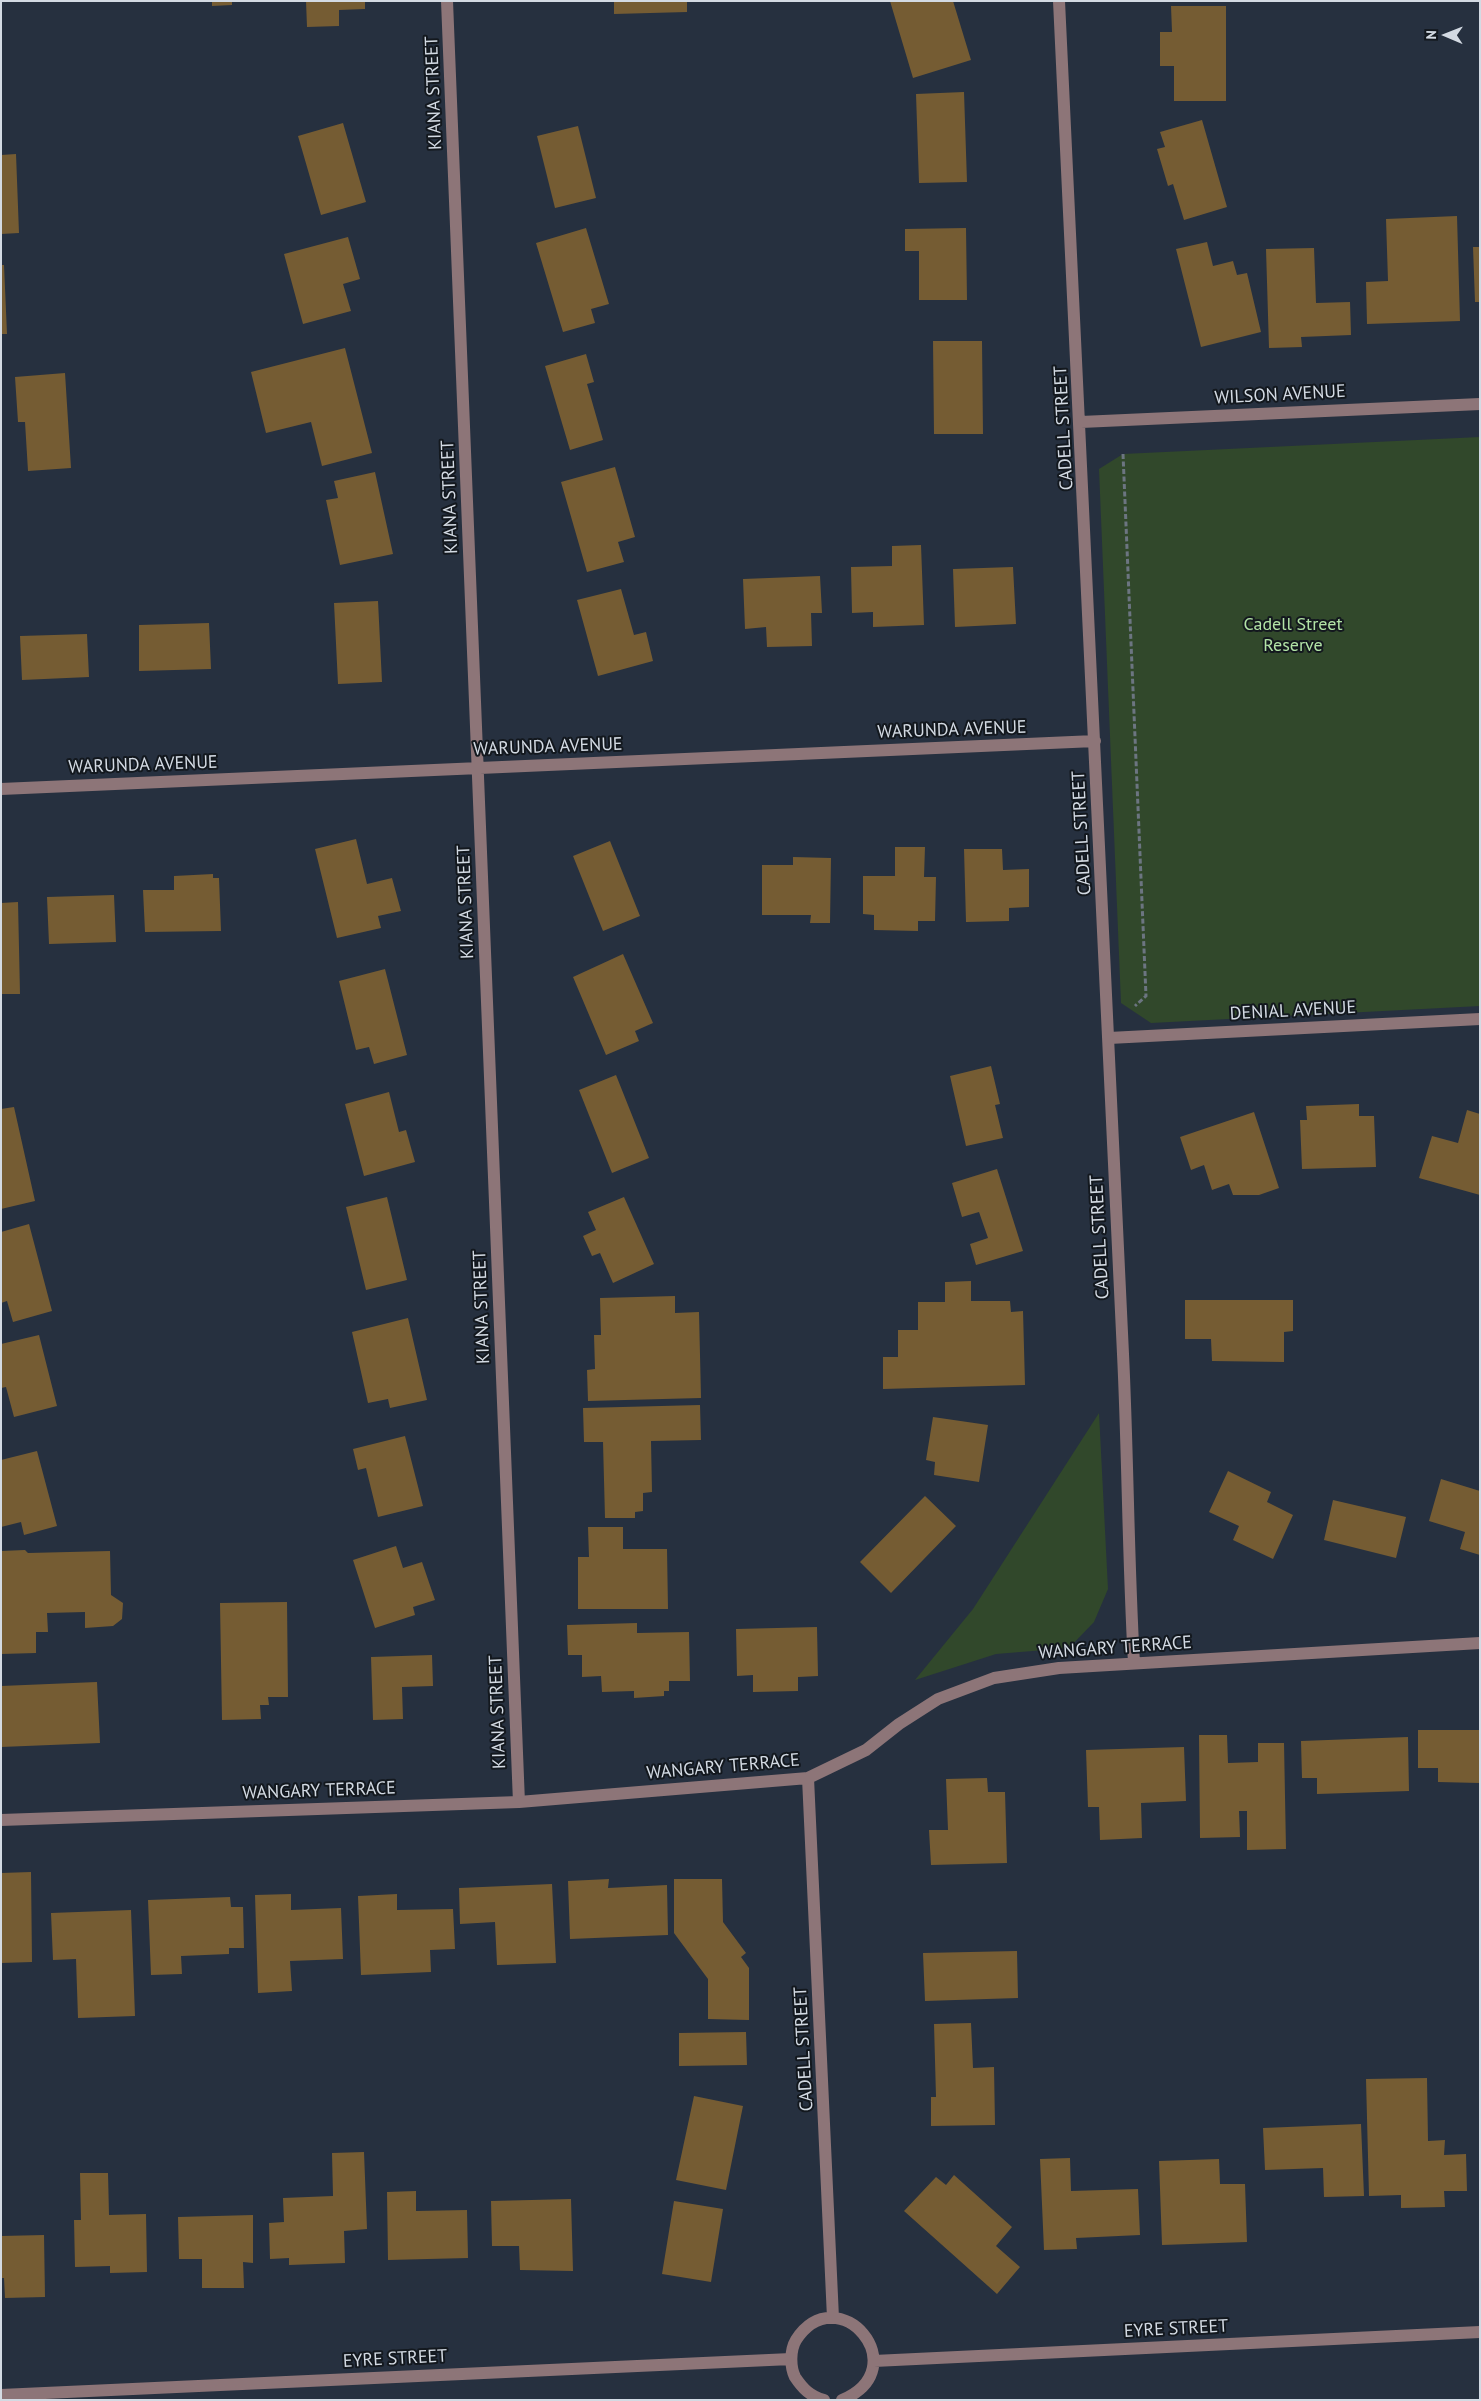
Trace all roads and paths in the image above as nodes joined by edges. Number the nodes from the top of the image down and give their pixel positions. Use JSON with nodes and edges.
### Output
{"nodes":[{"id":1,"x":447,"y":1,"type":"edge"},
{"id":2,"x":1059,"y":1,"type":"edge"},
{"id":3,"x":1480,"y":404,"type":"edge"},
{"id":4,"x":1081,"y":422,"type":"junction"},
{"id":5,"x":1123,"y":454,"type":"dead end"},
{"id":6,"x":1095,"y":741,"type":"junction"},
{"id":7,"x":478,"y":768,"type":"junction"},
{"id":8,"x":1,"y":788,"type":"edge"},
{"id":9,"x":1131,"y":1010,"type":"dead end"},
{"id":10,"x":1480,"y":1019,"type":"edge"},
{"id":11,"x":1109,"y":1038,"type":"junction"},
{"id":12,"x":1480,"y":1643,"type":"edge"},
{"id":13,"x":1134,"y":1663,"type":"junction"},
{"id":14,"x":808,"y":1778,"type":"junction"},
{"id":15,"x":519,"y":1802,"type":"junction"},
{"id":16,"x":1,"y":1820,"type":"edge"},
{"id":17,"x":833,"y":2318,"type":"junction"},
{"id":18,"x":1480,"y":2332,"type":"edge"},
{"id":19,"x":791,"y":2359,"type":"junction"},
{"id":20,"x":874,"y":2361,"type":"junction"},
{"id":21,"x":1,"y":2395,"type":"edge"},
{"id":22,"x":824,"y":2400,"type":"edge"},
{"id":23,"x":842,"y":2400,"type":"edge"}],
"edges":[{"from":1,"to":7,"type":"street","name":"KIANA STREET"},
{"from":2,"to":4,"type":"street","name":"CADELL STREET"},
{"from":3,"to":4,"type":"street","name":"WILSON AVENUE"},
{"from":4,"to":6,"type":"street","name":"CADELL STREET"},
{"from":5,"to":9,"type":"path"},
{"from":6,"to":7,"type":"street","name":"WARUNDA AVENUE"},
{"from":6,"to":11,"type":"street","name":"CADELL STREET"},
{"from":7,"to":8,"type":"street","name":"WARUNDA AVENUE"},
{"from":7,"to":15,"type":"street","name":"KIANA STREET"},
{"from":10,"to":11,"type":"street","name":"DENIAL AVENUE"},
{"from":11,"to":13,"type":"street","name":"CADELL STREET"},
{"from":12,"to":13,"type":"street","name":"WANGARY TERRACE"},
{"from":13,"to":14,"type":"street","name":"WANGARY TERRACE"},
{"from":14,"to":15,"type":"street","name":"WANGARY TERRACE"},
{"from":14,"to":17,"type":"street","name":"CADELL STREET"},
{"from":15,"to":16,"type":"street","name":"WANGARY TERRACE"},
{"from":17,"to":19,"type":"street"},
{"from":17,"to":20,"type":"street"},
{"from":18,"to":20,"type":"street","name":"EYRE STREET"},
{"from":19,"to":21,"type":"street","name":"EYRE STREET"},
{"from":19,"to":22,"type":"street"},
{"from":20,"to":23,"type":"street"}]}
